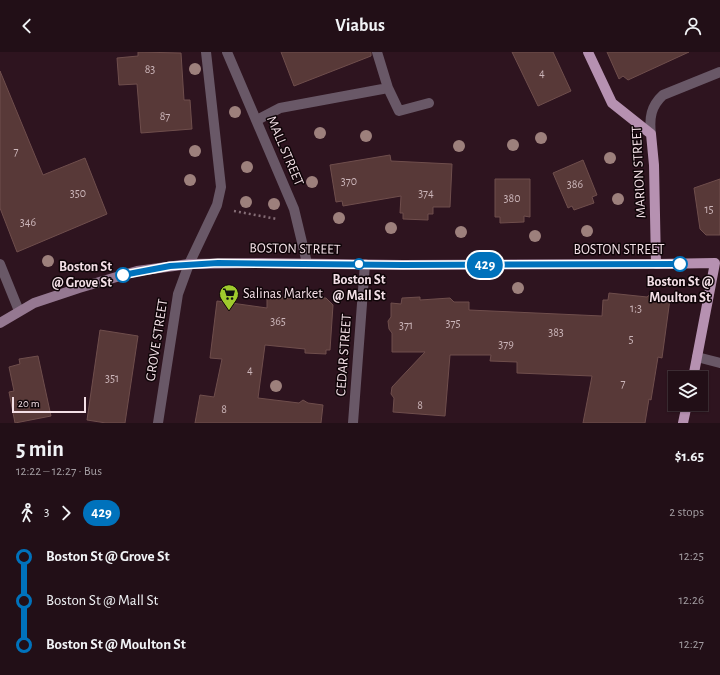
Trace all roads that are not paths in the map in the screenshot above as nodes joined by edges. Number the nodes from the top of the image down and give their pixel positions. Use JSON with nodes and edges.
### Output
{"nodes":[{"id":1,"x":206,"y":52,"type":"edge"},
{"id":2,"x":228,"y":52,"type":"edge"},
{"id":3,"x":377,"y":52,"type":"edge"},
{"id":4,"x":588,"y":52,"type":"edge"},
{"id":5,"x":720,"y":72,"type":"edge"},
{"id":6,"x":388,"y":88,"type":"junction"},
{"id":7,"x":429,"y":104,"type":"dead end"},
{"id":8,"x":257,"y":120,"type":"junction"},
{"id":9,"x":651,"y":134,"type":"junction"},
{"id":10,"x":307,"y":263,"type":"junction"},
{"id":11,"x":717,"y":263,"type":"edge"},
{"id":12,"x":0,"y":264,"type":"edge"},
{"id":13,"x":189,"y":264,"type":"junction"},
{"id":14,"x":365,"y":264,"type":"junction"},
{"id":15,"x":656,"y":264,"type":"junction"},
{"id":16,"x":19,"y":311,"type":"junction"},
{"id":17,"x":0,"y":322,"type":"edge"},
{"id":18,"x":697,"y":357,"type":"junction"},
{"id":19,"x":720,"y":363,"type":"edge"},
{"id":20,"x":694,"y":371,"type":"edge"},
{"id":21,"x":686,"y":411,"type":"edge"},
{"id":22,"x":158,"y":423,"type":"edge"},
{"id":23,"x":353,"y":423,"type":"edge"},
{"id":24,"x":683,"y":423,"type":"edge"}],
"edges":[{"from":1,"to":13,"type":"street"},
{"from":2,"to":8,"type":"street","name":"MALL STREET"},
{"from":3,"to":6,"type":"street"},
{"from":4,"to":9,"type":"main road"},
{"from":5,"to":9,"type":"street","name":"MARION STREET"},
{"from":6,"to":7,"type":"street"},
{"from":6,"to":8,"type":"street"},
{"from":8,"to":10,"type":"street","name":"MALL STREET"},
{"from":9,"to":15,"type":"main road","name":"MARION STREET"},
{"from":10,"to":13,"type":"main road","name":"BOSTON STREET"},
{"from":10,"to":14,"type":"main road","name":"BOSTON STREET"},
{"from":11,"to":15,"type":"main road","name":"BOSTON STREET"},
{"from":11,"to":18,"type":"main road"},
{"from":12,"to":16,"type":"street"},
{"from":13,"to":16,"type":"main road","name":"BOSTON STREET"},
{"from":13,"to":22,"type":"street","name":"GROVE STREET"},
{"from":14,"to":15,"type":"main road","name":"BOSTON STREET"},
{"from":14,"to":23,"type":"street","name":"CEDAR STREET"},
{"from":16,"to":17,"type":"main road","name":"BOSTON STREET"},
{"from":18,"to":19,"type":"street"},
{"from":18,"to":20,"type":"main road"},
{"from":21,"to":24,"type":"main road"}]}
